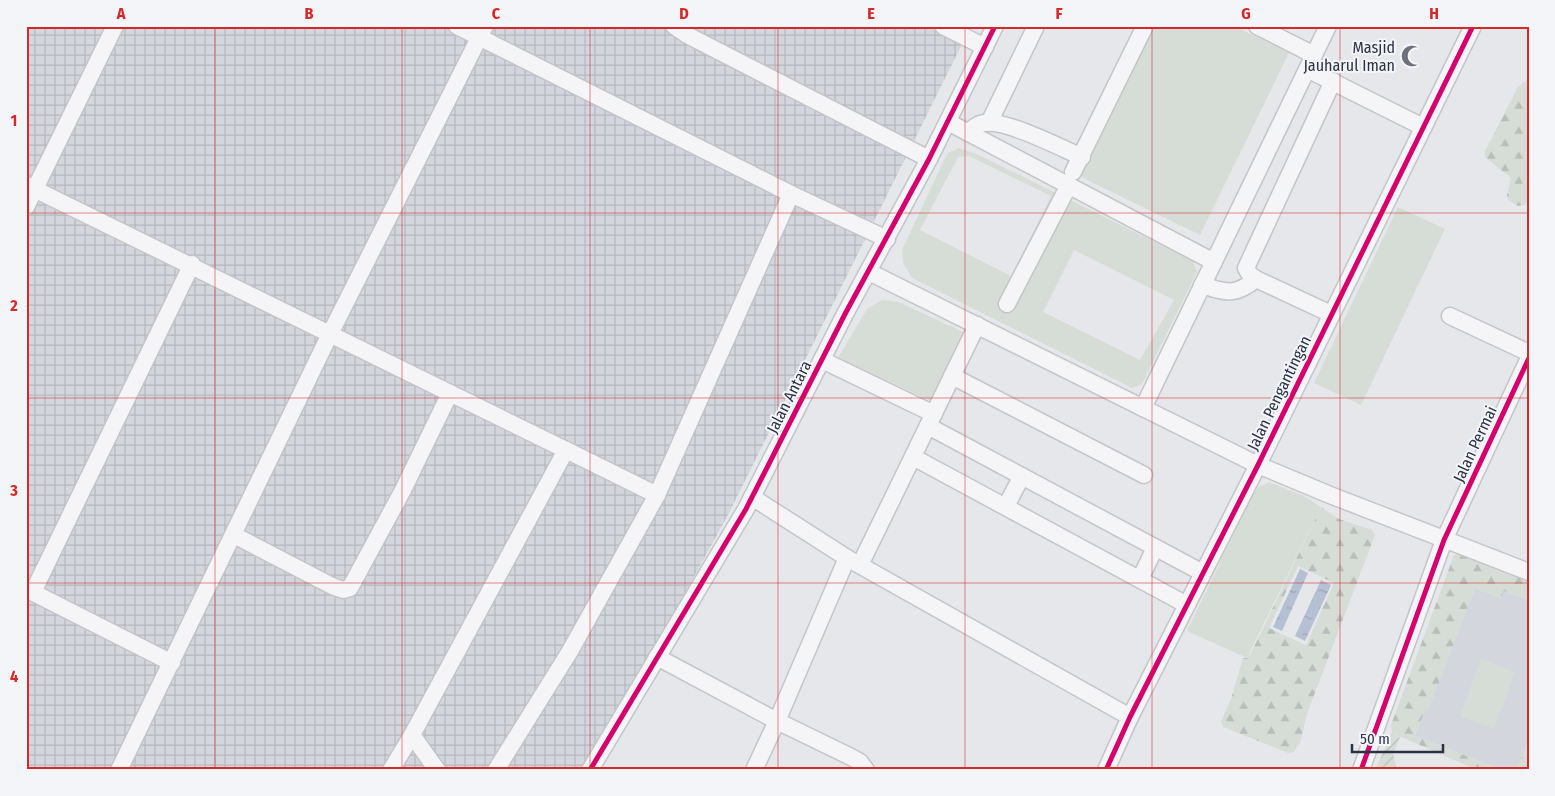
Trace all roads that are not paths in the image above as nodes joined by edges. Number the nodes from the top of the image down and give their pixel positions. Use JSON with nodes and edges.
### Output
{"nodes":[{"id":1,"x":115,"y":26,"type":"edge"},
{"id":2,"x":456,"y":26,"type":"edge"},
{"id":3,"x":674,"y":26,"type":"edge"},
{"id":4,"x":943,"y":26,"type":"edge"},
{"id":5,"x":995,"y":26,"type":"edge"},
{"id":6,"x":1036,"y":26,"type":"edge"},
{"id":7,"x":1145,"y":26,"type":"edge"},
{"id":8,"x":1257,"y":26,"type":"edge"},
{"id":9,"x":1328,"y":26,"type":"edge"},
{"id":10,"x":1473,"y":26,"type":"edge"},
{"id":11,"x":482,"y":32,"type":"edge"},
{"id":12,"x":985,"y":47,"type":"junction"},
{"id":13,"x":1311,"y":62,"type":"junction"},
{"id":14,"x":1334,"y":81,"type":"junction"},
{"id":15,"x":948,"y":122,"type":"junction"},
{"id":16,"x":989,"y":123,"type":"junction"},
{"id":17,"x":1423,"y":127,"type":"junction"},
{"id":18,"x":968,"y":133,"type":"junction"},
{"id":19,"x":1082,"y":157,"type":"junction"},
{"id":20,"x":929,"y":159,"type":"junction"},
{"id":21,"x":1071,"y":179,"type":"junction"},
{"id":22,"x":31,"y":187,"type":"edge"},
{"id":23,"x":791,"y":194,"type":"junction"},
{"id":24,"x":26,"y":207,"type":"edge"},
{"id":25,"x":887,"y":239,"type":"junction"},
{"id":26,"x":1214,"y":262,"type":"junction"},
{"id":27,"x":192,"y":264,"type":"junction"},
{"id":28,"x":869,"y":272,"type":"junction"},
{"id":29,"x":1256,"y":279,"type":"junction"},
{"id":30,"x":1202,"y":285,"type":"junction"},
{"id":31,"x":1007,"y":304,"type":"dead end"},
{"id":32,"x":1332,"y":314,"type":"junction"},
{"id":33,"x":1450,"y":316,"type":"dead end"},
{"id":34,"x":977,"y":326,"type":"junction"},
{"id":35,"x":330,"y":334,"type":"junction"},
{"id":36,"x":1529,"y":353,"type":"edge"},
{"id":37,"x":1529,"y":358,"type":"edge"},
{"id":38,"x":822,"y":360,"type":"junction"},
{"id":39,"x":952,"y":376,"type":"junction"},
{"id":40,"x":450,"y":392,"type":"junction"},
{"id":41,"x":1143,"y":408,"type":"junction"},
{"id":42,"x":931,"y":420,"type":"junction"},
{"id":43,"x":566,"y":450,"type":"junction"},
{"id":44,"x":913,"y":457,"type":"junction"},
{"id":45,"x":1258,"y":465,"type":"junction"},
{"id":46,"x":1022,"y":476,"type":"junction"},
{"id":47,"x":1144,"y":476,"type":"dead end"},
{"id":48,"x":657,"y":495,"type":"junction"},
{"id":49,"x":752,"y":497,"type":"junction"},
{"id":50,"x":1006,"y":506,"type":"junction"},
{"id":51,"x":234,"y":535,"type":"junction"},
{"id":52,"x":1444,"y":540,"type":"junction"},
{"id":53,"x":1156,"y":548,"type":"junction"},
{"id":54,"x":854,"y":561,"type":"junction"},
{"id":55,"x":1529,"y":572,"type":"edge"},
{"id":56,"x":1203,"y":573,"type":"junction"},
{"id":57,"x":1140,"y":579,"type":"junction"},
{"id":58,"x":29,"y":590,"type":"edge"},
{"id":59,"x":1187,"y":605,"type":"junction"},
{"id":60,"x":657,"y":657,"type":"junction"},
{"id":61,"x":172,"y":663,"type":"junction"},
{"id":62,"x":1130,"y":717,"type":"junction"},
{"id":63,"x":777,"y":721,"type":"junction"},
{"id":64,"x":412,"y":735,"type":"junction"},
{"id":65,"x":119,"y":770,"type":"edge"},
{"id":66,"x":391,"y":770,"type":"edge"},
{"id":67,"x":437,"y":770,"type":"edge"},
{"id":68,"x":496,"y":770,"type":"edge"},
{"id":69,"x":590,"y":770,"type":"edge"},
{"id":70,"x":754,"y":770,"type":"edge"},
{"id":71,"x":866,"y":770,"type":"edge"},
{"id":72,"x":1106,"y":770,"type":"edge"},
{"id":73,"x":1361,"y":770,"type":"edge"}],
"edges":[{"from":1,"to":22,"type":"street"},
{"from":2,"to":11,"type":"street"},
{"from":3,"to":20,"type":"street"},
{"from":4,"to":12,"type":"street"},
{"from":5,"to":12,"type":"street","name":"Jalan Antara"},
{"from":6,"to":16,"type":"street"},
{"from":7,"to":19,"type":"street"},
{"from":8,"to":13,"type":"street"},
{"from":9,"to":13,"type":"street"},
{"from":10,"to":17,"type":"street","name":"Jalan Pengantingan"},
{"from":11,"to":23,"type":"street"},
{"from":11,"to":35,"type":"street"},
{"from":12,"to":15,"type":"street","name":"Jalan Antara"},
{"from":13,"to":14,"type":"street"},
{"from":13,"to":26,"type":"street"},
{"from":14,"to":17,"type":"street"},
{"from":14,"to":29,"type":"street"},
{"from":15,"to":18,"type":"street"},
{"from":15,"to":20,"type":"street","name":"Jalan Antara"},
{"from":16,"to":18,"type":"street"},
{"from":16,"to":19,"type":"street"},
{"from":17,"to":32,"type":"street","name":"Jalan Pengantingan"},
{"from":18,"to":21,"type":"street"},
{"from":19,"to":21,"type":"street"},
{"from":20,"to":25,"type":"street","name":"Jalan Antara"},
{"from":21,"to":26,"type":"street"},
{"from":21,"to":31,"type":"street"},
{"from":22,"to":24,"type":"street"},
{"from":22,"to":27,"type":"street"},
{"from":23,"to":25,"type":"street"},
{"from":23,"to":48,"type":"street"},
{"from":25,"to":28,"type":"street","name":"Jalan Antara"},
{"from":26,"to":30,"type":"street"},
{"from":27,"to":35,"type":"street"},
{"from":27,"to":58,"type":"street"},
{"from":28,"to":34,"type":"street"},
{"from":28,"to":38,"type":"street","name":"Jalan Antara"},
{"from":29,"to":30,"type":"street"},
{"from":29,"to":32,"type":"street"},
{"from":30,"to":41,"type":"street"},
{"from":32,"to":45,"type":"street","name":"Jalan Pengantingan"},
{"from":33,"to":36,"type":"street"},
{"from":34,"to":39,"type":"street"},
{"from":34,"to":41,"type":"street"},
{"from":35,"to":40,"type":"street"},
{"from":35,"to":51,"type":"street"},
{"from":37,"to":52,"type":"street","name":"Jalan Permai"},
{"from":38,"to":42,"type":"street"},
{"from":38,"to":49,"type":"street","name":"Jalan Antara"},
{"from":39,"to":42,"type":"street"},
{"from":39,"to":47,"type":"street"},
{"from":40,"to":43,"type":"street"},
{"from":40,"to":51,"type":"street"},
{"from":41,"to":45,"type":"street"},
{"from":42,"to":44,"type":"street"},
{"from":42,"to":46,"type":"street"},
{"from":43,"to":48,"type":"street"},
{"from":43,"to":64,"type":"street"},
{"from":44,"to":50,"type":"street"},
{"from":44,"to":54,"type":"street"},
{"from":45,"to":52,"type":"street"},
{"from":45,"to":56,"type":"street","name":"Jalan Pengantingan"},
{"from":46,"to":50,"type":"street"},
{"from":46,"to":53,"type":"street"},
{"from":48,"to":68,"type":"street"},
{"from":49,"to":54,"type":"street"},
{"from":49,"to":60,"type":"street","name":"Jalan Antara"},
{"from":50,"to":57,"type":"street"},
{"from":51,"to":61,"type":"street"},
{"from":52,"to":55,"type":"street"},
{"from":52,"to":73,"type":"street","name":"Jalan Permai"},
{"from":53,"to":56,"type":"street"},
{"from":53,"to":57,"type":"street"},
{"from":54,"to":62,"type":"street"},
{"from":54,"to":63,"type":"street"},
{"from":56,"to":59,"type":"street","name":"Jalan Pengantingan"},
{"from":57,"to":59,"type":"street"},
{"from":58,"to":61,"type":"street"},
{"from":59,"to":62,"type":"street","name":"Jalan Pengantingan"},
{"from":60,"to":63,"type":"street"},
{"from":60,"to":69,"type":"street","name":"Jalan Antara"},
{"from":61,"to":65,"type":"street"},
{"from":62,"to":72,"type":"street","name":"Jalan Pengantingan"},
{"from":63,"to":70,"type":"street"},
{"from":63,"to":71,"type":"street"},
{"from":64,"to":66,"type":"street"},
{"from":64,"to":67,"type":"street"}]}
